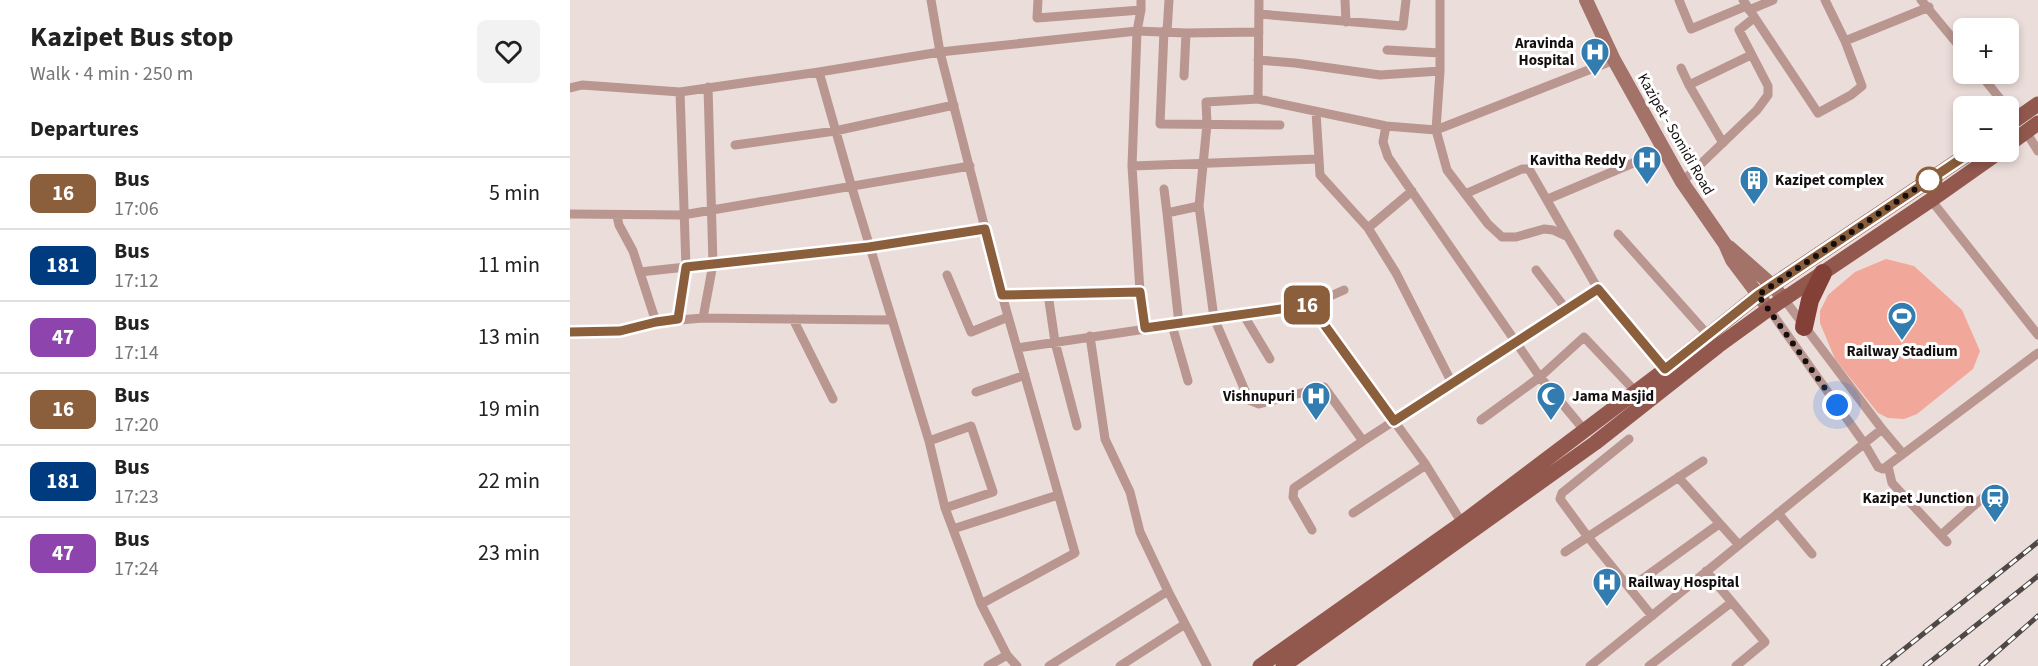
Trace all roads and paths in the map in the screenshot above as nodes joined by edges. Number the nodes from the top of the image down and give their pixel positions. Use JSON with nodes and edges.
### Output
{"nodes":[{"id":1,"x":931,"y":0,"type":"edge"},
{"id":2,"x":1038,"y":0,"type":"edge"},
{"id":3,"x":1169,"y":0,"type":"edge"},
{"id":4,"x":1259,"y":0,"type":"edge"},
{"id":5,"x":1345,"y":0,"type":"edge"},
{"id":6,"x":1406,"y":0,"type":"edge"},
{"id":7,"x":1440,"y":0,"type":"edge"},
{"id":8,"x":1679,"y":0,"type":"edge"},
{"id":9,"x":1773,"y":0,"type":"edge"},
{"id":10,"x":1825,"y":0,"type":"edge"},
{"id":11,"x":1921,"y":0,"type":"edge"},
{"id":12,"x":1589,"y":1,"type":"edge"},
{"id":13,"x":1141,"y":5,"type":"edge"},
{"id":14,"x":1929,"y":8,"type":"junction"},
{"id":15,"x":1748,"y":9,"type":"edge"},
{"id":16,"x":1259,"y":14,"type":"junction"},
{"id":17,"x":1346,"y":22,"type":"junction"},
{"id":18,"x":1137,"y":31,"type":"junction"},
{"id":19,"x":1166,"y":31,"type":"junction"},
{"id":20,"x":1258,"y":32,"type":"junction"},
{"id":21,"x":1186,"y":33,"type":"junction"},
{"id":22,"x":1953,"y":38,"type":"edge"},
{"id":23,"x":1845,"y":41,"type":"junction"},
{"id":24,"x":1388,"y":50,"type":"dead end"},
{"id":25,"x":940,"y":52,"type":"junction"},
{"id":26,"x":1440,"y":53,"type":"junction"},
{"id":27,"x":1752,"y":55,"type":"junction"},
{"id":28,"x":1258,"y":60,"type":"junction"},
{"id":29,"x":1614,"y":60,"type":"junction"},
{"id":30,"x":1682,"y":68,"type":"dead end"},
{"id":31,"x":819,"y":72,"type":"junction"},
{"id":32,"x":1440,"y":72,"type":"junction"},
{"id":33,"x":1184,"y":76,"type":"dead end"},
{"id":34,"x":1689,"y":85,"type":"junction"},
{"id":35,"x":571,"y":87,"type":"edge"},
{"id":36,"x":708,"y":87,"type":"junction"},
{"id":37,"x":680,"y":92,"type":"junction"},
{"id":38,"x":1258,"y":99,"type":"junction"},
{"id":39,"x":2038,"y":104,"type":"edge"},
{"id":40,"x":954,"y":105,"type":"junction"},
{"id":41,"x":2019,"y":111,"type":"edge"},
{"id":42,"x":1316,"y":112,"type":"junction"},
{"id":43,"x":1207,"y":124,"type":"junction"},
{"id":44,"x":1280,"y":125,"type":"dead end"},
{"id":45,"x":1386,"y":126,"type":"junction"},
{"id":46,"x":2032,"y":128,"type":"edge"},
{"id":47,"x":1436,"y":130,"type":"junction"},
{"id":48,"x":835,"y":131,"type":"junction"},
{"id":49,"x":2019,"y":137,"type":"edge"},
{"id":50,"x":1723,"y":143,"type":"junction"},
{"id":51,"x":735,"y":145,"type":"dead end"},
{"id":52,"x":1664,"y":150,"type":"junction"},
{"id":53,"x":2038,"y":151,"type":"edge"},
{"id":54,"x":1318,"y":159,"type":"junction"},
{"id":55,"x":1956,"y":162,"type":"edge"},
{"id":56,"x":1985,"y":162,"type":"edge"},
{"id":57,"x":1202,"y":164,"type":"junction"},
{"id":58,"x":970,"y":166,"type":"junction"},
{"id":59,"x":1132,"y":166,"type":"junction"},
{"id":60,"x":1682,"y":182,"type":"junction"},
{"id":61,"x":852,"y":188,"type":"junction"},
{"id":62,"x":1164,"y":189,"type":"dead end"},
{"id":63,"x":1412,"y":191,"type":"junction"},
{"id":64,"x":1465,"y":194,"type":"junction"},
{"id":65,"x":1548,"y":199,"type":"junction"},
{"id":66,"x":1931,"y":200,"type":"junction"},
{"id":67,"x":1199,"y":206,"type":"junction"},
{"id":68,"x":711,"y":212,"type":"junction"},
{"id":69,"x":1167,"y":213,"type":"junction"},
{"id":70,"x":570,"y":214,"type":"edge"},
{"id":71,"x":683,"y":215,"type":"junction"},
{"id":72,"x":617,"y":216,"type":"junction"},
{"id":73,"x":1368,"y":228,"type":"junction"},
{"id":74,"x":985,"y":229,"type":"junction"},
{"id":75,"x":1618,"y":234,"type":"dead end"},
{"id":76,"x":1568,"y":237,"type":"junction"},
{"id":77,"x":1725,"y":244,"type":"junction"},
{"id":78,"x":869,"y":247,"type":"junction"},
{"id":79,"x":713,"y":264,"type":"junction"},
{"id":80,"x":686,"y":267,"type":"junction"},
{"id":81,"x":1536,"y":270,"type":"dead end"},
{"id":82,"x":640,"y":272,"type":"junction"},
{"id":83,"x":1823,"y":273,"type":"junction"},
{"id":84,"x":947,"y":275,"type":"dead end"},
{"id":85,"x":1772,"y":285,"type":"junction"},
{"id":86,"x":1598,"y":289,"type":"junction"},
{"id":87,"x":1344,"y":290,"type":"dead end"},
{"id":88,"x":1140,"y":292,"type":"junction"},
{"id":89,"x":1048,"y":294,"type":"junction"},
{"id":90,"x":1002,"y":295,"type":"junction"},
{"id":91,"x":1758,"y":295,"type":"junction"},
{"id":92,"x":1784,"y":299,"type":"junction"},
{"id":93,"x":1310,"y":305,"type":"junction"},
{"id":94,"x":1566,"y":309,"type":"junction"},
{"id":95,"x":1769,"y":309,"type":"junction"},
{"id":96,"x":1244,"y":314,"type":"junction"},
{"id":97,"x":1008,"y":317,"type":"junction"},
{"id":98,"x":704,"y":318,"type":"junction"},
{"id":99,"x":1214,"y":318,"type":"junction"},
{"id":100,"x":678,"y":319,"type":"junction"},
{"id":101,"x":793,"y":319,"type":"junction"},
{"id":102,"x":891,"y":320,"type":"junction"},
{"id":103,"x":656,"y":322,"type":"junction"},
{"id":104,"x":1176,"y":324,"type":"junction"},
{"id":105,"x":1804,"y":327,"type":"junction"},
{"id":106,"x":1145,"y":328,"type":"junction"},
{"id":107,"x":570,"y":332,"type":"edge"},
{"id":108,"x":2038,"y":334,"type":"edge"},
{"id":109,"x":1708,"y":335,"type":"junction"},
{"id":110,"x":1090,"y":336,"type":"junction"},
{"id":111,"x":1055,"y":342,"type":"junction"},
{"id":112,"x":1516,"y":342,"type":"junction"},
{"id":113,"x":1017,"y":348,"type":"junction"},
{"id":114,"x":2038,"y":352,"type":"edge"},
{"id":115,"x":1270,"y":358,"type":"dead end"},
{"id":116,"x":1665,"y":369,"type":"junction"},
{"id":117,"x":1025,"y":375,"type":"junction"},
{"id":118,"x":1540,"y":378,"type":"junction"},
{"id":119,"x":1188,"y":381,"type":"dead end"},
{"id":120,"x":1452,"y":383,"type":"junction"},
{"id":121,"x":1635,"y":391,"type":"junction"},
{"id":122,"x":976,"y":392,"type":"dead end"},
{"id":123,"x":833,"y":399,"type":"dead end"},
{"id":124,"x":1481,"y":420,"type":"dead end"},
{"id":125,"x":1394,"y":421,"type":"junction"},
{"id":126,"x":1077,"y":426,"type":"dead end"},
{"id":127,"x":1882,"y":429,"type":"junction"},
{"id":128,"x":1584,"y":431,"type":"junction"},
{"id":129,"x":1629,"y":439,"type":"dead end"},
{"id":130,"x":929,"y":441,"type":"junction"},
{"id":131,"x":1363,"y":441,"type":"junction"},
{"id":132,"x":1864,"y":443,"type":"junction"},
{"id":133,"x":1903,"y":454,"type":"junction"},
{"id":134,"x":1703,"y":461,"type":"dead end"},
{"id":135,"x":1426,"y":465,"type":"junction"},
{"id":136,"x":1888,"y":466,"type":"junction"},
{"id":137,"x":1678,"y":477,"type":"junction"},
{"id":138,"x":1987,"y":494,"type":"dead end"},
{"id":139,"x":1058,"y":495,"type":"junction"},
{"id":140,"x":945,"y":508,"type":"junction"},
{"id":141,"x":1353,"y":513,"type":"dead end"},
{"id":142,"x":1778,"y":513,"type":"junction"},
{"id":143,"x":1462,"y":523,"type":"junction"},
{"id":144,"x":1719,"y":524,"type":"junction"},
{"id":145,"x":953,"y":529,"type":"junction"},
{"id":146,"x":1312,"y":530,"type":"dead end"},
{"id":147,"x":1588,"y":537,"type":"junction"},
{"id":148,"x":1739,"y":545,"type":"junction"},
{"id":149,"x":1565,"y":552,"type":"dead end"},
{"id":150,"x":1812,"y":554,"type":"dead end"},
{"id":151,"x":1706,"y":571,"type":"junction"},
{"id":152,"x":1629,"y":588,"type":"junction"},
{"id":153,"x":1168,"y":591,"type":"junction"},
{"id":154,"x":1732,"y":602,"type":"junction"},
{"id":155,"x":981,"y":604,"type":"junction"},
{"id":156,"x":1652,"y":616,"type":"junction"},
{"id":157,"x":1185,"y":624,"type":"junction"},
{"id":158,"x":1007,"y":654,"type":"junction"},
{"id":159,"x":988,"y":666,"type":"edge"},
{"id":160,"x":1017,"y":666,"type":"edge"},
{"id":161,"x":1049,"y":666,"type":"edge"},
{"id":162,"x":1120,"y":666,"type":"edge"},
{"id":163,"x":1207,"y":666,"type":"edge"},
{"id":164,"x":1260,"y":666,"type":"edge"},
{"id":165,"x":1283,"y":666,"type":"edge"},
{"id":166,"x":1590,"y":666,"type":"edge"},
{"id":167,"x":1648,"y":666,"type":"edge"},
{"id":168,"x":1737,"y":666,"type":"edge"}],
"edges":[{"from":1,"to":25,"type":"street"},
{"from":2,"to":13,"type":"street"},
{"from":3,"to":19,"type":"street"},
{"from":4,"to":16,"type":"street"},
{"from":5,"to":17,"type":"street"},
{"from":6,"to":17,"type":"street"},
{"from":7,"to":26,"type":"street"},
{"from":8,"to":15,"type":"street"},
{"from":9,"to":15,"type":"street"},
{"from":10,"to":23,"type":"street"},
{"from":11,"to":14,"type":"street"},
{"from":12,"to":29,"type":"street","name":"Kazipet - Somidi Road"},
{"from":13,"to":18,"type":"street"},
{"from":14,"to":22,"type":"street"},
{"from":14,"to":23,"type":"street"},
{"from":15,"to":23,"type":"street"},
{"from":15,"to":27,"type":"street"},
{"from":16,"to":17,"type":"street"},
{"from":16,"to":20,"type":"street"},
{"from":18,"to":19,"type":"street"},
{"from":18,"to":25,"type":"street"},
{"from":18,"to":59,"type":"street"},
{"from":19,"to":21,"type":"street"},
{"from":19,"to":43,"type":"street"},
{"from":20,"to":21,"type":"street"},
{"from":20,"to":28,"type":"street"},
{"from":21,"to":33,"type":"street"},
{"from":24,"to":26,"type":"street"},
{"from":25,"to":31,"type":"street"},
{"from":25,"to":40,"type":"street"},
{"from":26,"to":32,"type":"street"},
{"from":27,"to":34,"type":"street"},
{"from":27,"to":50,"type":"street"},
{"from":28,"to":32,"type":"street"},
{"from":28,"to":38,"type":"street"},
{"from":29,"to":47,"type":"street"},
{"from":29,"to":52,"type":"street","name":"Kazipet - Somidi Road"},
{"from":30,"to":34,"type":"street"},
{"from":31,"to":36,"type":"street"},
{"from":31,"to":48,"type":"street"},
{"from":32,"to":47,"type":"street"},
{"from":34,"to":50,"type":"street"},
{"from":35,"to":37,"type":"street"},
{"from":36,"to":37,"type":"street"},
{"from":36,"to":68,"type":"street"},
{"from":37,"to":71,"type":"street"},
{"from":38,"to":42,"type":"street"},
{"from":38,"to":43,"type":"street"},
{"from":39,"to":41,"type":"main road"},
{"from":40,"to":48,"type":"street"},
{"from":40,"to":58,"type":"street"},
{"from":42,"to":45,"type":"street"},
{"from":42,"to":54,"type":"street"},
{"from":43,"to":44,"type":"street"},
{"from":43,"to":57,"type":"street"},
{"from":45,"to":47,"type":"street"},
{"from":45,"to":63,"type":"street"},
{"from":46,"to":49,"type":"main road"},
{"from":46,"to":53,"type":"street"},
{"from":47,"to":64,"type":"street"},
{"from":48,"to":51,"type":"street"},
{"from":48,"to":61,"type":"street"},
{"from":50,"to":60,"type":"street"},
{"from":52,"to":60,"type":"street","name":"Kazipet - Somidi Road"},
{"from":52,"to":65,"type":"street"},
{"from":54,"to":57,"type":"street"},
{"from":54,"to":73,"type":"street"},
{"from":55,"to":85,"type":"main road"},
{"from":56,"to":66,"type":"main road"},
{"from":57,"to":59,"type":"street"},
{"from":57,"to":67,"type":"street"},
{"from":58,"to":61,"type":"street"},
{"from":58,"to":74,"type":"street"},
{"from":59,"to":88,"type":"street"},
{"from":60,"to":77,"type":"street","name":"Kazipet - Somidi Road"},
{"from":61,"to":68,"type":"street"},
{"from":61,"to":78,"type":"street"},
{"from":62,"to":69,"type":"street"},
{"from":63,"to":73,"type":"street"},
{"from":63,"to":112,"type":"street"},
{"from":64,"to":65,"type":"street"},
{"from":64,"to":76,"type":"street"},
{"from":65,"to":76,"type":"street"},
{"from":66,"to":83,"type":"main road"},
{"from":66,"to":108,"type":"street"},
{"from":67,"to":69,"type":"street"},
{"from":67,"to":99,"type":"street"},
{"from":68,"to":71,"type":"street"},
{"from":68,"to":79,"type":"street"},
{"from":69,"to":104,"type":"street"},
{"from":70,"to":72,"type":"street"},
{"from":71,"to":72,"type":"street"},
{"from":71,"to":80,"type":"street"},
{"from":72,"to":82,"type":"street"},
{"from":73,"to":120,"type":"street"},
{"from":74,"to":78,"type":"street"},
{"from":74,"to":90,"type":"street"},
{"from":75,"to":109,"type":"street"},
{"from":76,"to":86,"type":"street"},
{"from":77,"to":85,"type":"street"},
{"from":77,"to":91,"type":"street","name":"Kazipet - Somidi Road"},
{"from":78,"to":79,"type":"street"},
{"from":78,"to":102,"type":"street"},
{"from":79,"to":80,"type":"street"},
{"from":79,"to":98,"type":"street"},
{"from":80,"to":82,"type":"street"},
{"from":80,"to":100,"type":"street"},
{"from":81,"to":94,"type":"street"},
{"from":82,"to":103,"type":"street"},
{"from":83,"to":92,"type":"main road"},
{"from":83,"to":105,"type":"highway"},
{"from":84,"to":97,"type":"street"},
{"from":85,"to":91,"type":"main road"},
{"from":85,"to":92,"type":"street"},
{"from":86,"to":94,"type":"street"},
{"from":86,"to":116,"type":"street"},
{"from":87,"to":93,"type":"street"},
{"from":88,"to":89,"type":"street"},
{"from":88,"to":106,"type":"street"},
{"from":89,"to":90,"type":"street"},
{"from":89,"to":111,"type":"street"},
{"from":90,"to":97,"type":"street"},
{"from":91,"to":95,"type":"street","name":"Kazipet - Somidi Road"},
{"from":91,"to":109,"type":"main road"},
{"from":92,"to":95,"type":"main road"},
{"from":92,"to":105,"type":"street"},
{"from":93,"to":96,"type":"street"},
{"from":93,"to":125,"type":"street"},
{"from":94,"to":112,"type":"street"},
{"from":95,"to":132,"type":"street"},
{"from":95,"to":165,"type":"main road"},
{"from":96,"to":99,"type":"street"},
{"from":96,"to":115,"type":"street"},
{"from":97,"to":113,"type":"street"},
{"from":98,"to":100,"type":"street"},
{"from":98,"to":101,"type":"street"},
{"from":99,"to":104,"type":"street"},
{"from":99,"to":131,"type":"street"},
{"from":100,"to":103,"type":"street"},
{"from":101,"to":102,"type":"street"},
{"from":101,"to":123,"type":"street"},
{"from":102,"to":130,"type":"street"},
{"from":103,"to":107,"type":"street"},
{"from":104,"to":106,"type":"street"},
{"from":104,"to":119,"type":"street"},
{"from":105,"to":127,"type":"street"},
{"from":106,"to":110,"type":"street"},
{"from":109,"to":116,"type":"main road"},
{"from":110,"to":111,"type":"street"},
{"from":110,"to":153,"type":"street"},
{"from":111,"to":113,"type":"street"},
{"from":111,"to":126,"type":"street"},
{"from":112,"to":118,"type":"street"},
{"from":112,"to":120,"type":"street"},
{"from":113,"to":117,"type":"street"},
{"from":114,"to":133,"type":"street"},
{"from":116,"to":121,"type":"main road"},
{"from":117,"to":122,"type":"street"},
{"from":117,"to":139,"type":"street"},
{"from":118,"to":121,"type":"street"},
{"from":118,"to":124,"type":"street"},
{"from":118,"to":128,"type":"street"},
{"from":120,"to":125,"type":"street"},
{"from":121,"to":128,"type":"main road"},
{"from":125,"to":131,"type":"street"},
{"from":125,"to":135,"type":"street"},
{"from":127,"to":132,"type":"street"},
{"from":127,"to":133,"type":"street"},
{"from":128,"to":143,"type":"main road"},
{"from":129,"to":147,"type":"street"},
{"from":130,"to":140,"type":"street"},
{"from":130,"to":140,"type":"street"},
{"from":131,"to":146,"type":"street"},
{"from":132,"to":136,"type":"street"},
{"from":132,"to":142,"type":"street"},
{"from":133,"to":136,"type":"street"},
{"from":134,"to":137,"type":"street"},
{"from":135,"to":141,"type":"street"},
{"from":135,"to":143,"type":"street"},
{"from":136,"to":138,"type":"street"},
{"from":137,"to":144,"type":"street"},
{"from":137,"to":147,"type":"street"},
{"from":139,"to":145,"type":"street"},
{"from":139,"to":155,"type":"street"},
{"from":140,"to":145,"type":"street"},
{"from":142,"to":148,"type":"street"},
{"from":142,"to":150,"type":"street"},
{"from":143,"to":164,"type":"main road"},
{"from":144,"to":148,"type":"street"},
{"from":144,"to":152,"type":"street"},
{"from":145,"to":155,"type":"street"},
{"from":147,"to":149,"type":"street"},
{"from":147,"to":152,"type":"street"},
{"from":148,"to":151,"type":"street"},
{"from":151,"to":154,"type":"street"},
{"from":151,"to":156,"type":"street"},
{"from":152,"to":156,"type":"street"},
{"from":153,"to":157,"type":"street"},
{"from":153,"to":161,"type":"street"},
{"from":154,"to":167,"type":"street"},
{"from":154,"to":168,"type":"street"},
{"from":155,"to":158,"type":"street"},
{"from":156,"to":166,"type":"street"},
{"from":157,"to":162,"type":"street"},
{"from":157,"to":163,"type":"street"},
{"from":158,"to":159,"type":"street"},
{"from":158,"to":160,"type":"street"}]}
